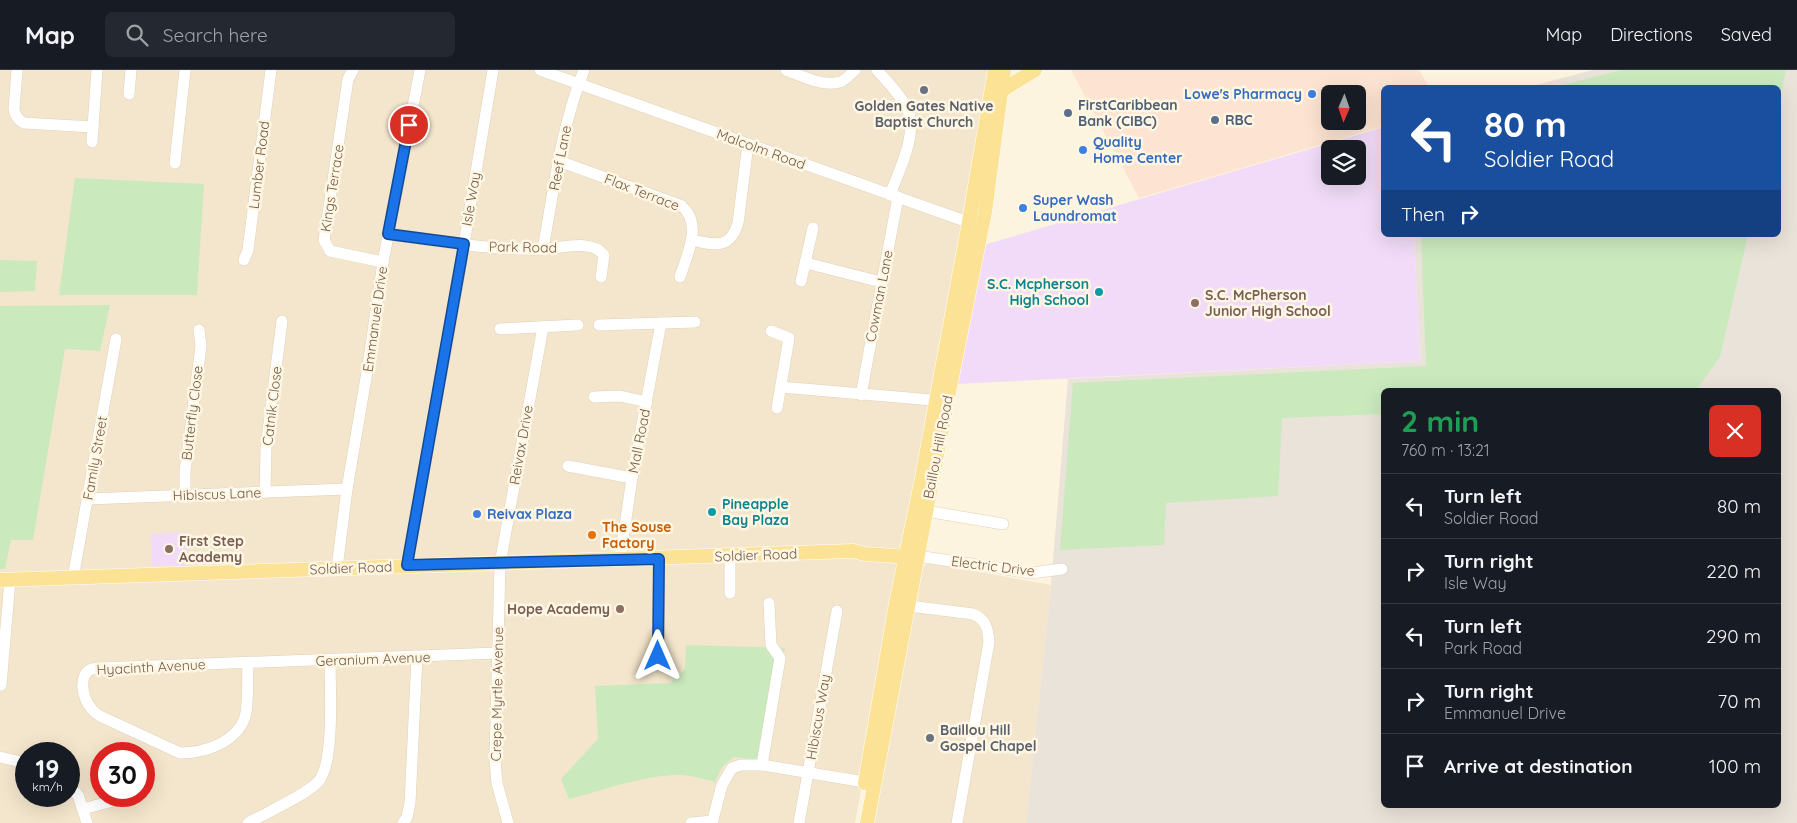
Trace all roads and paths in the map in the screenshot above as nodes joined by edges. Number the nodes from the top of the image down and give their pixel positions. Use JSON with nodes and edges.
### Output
{"nodes":[{"id":1,"x":16,"y":70,"type":"edge"},
{"id":2,"x":97,"y":70,"type":"edge"},
{"id":3,"x":131,"y":70,"type":"edge"},
{"id":4,"x":185,"y":70,"type":"edge"},
{"id":5,"x":271,"y":70,"type":"edge"},
{"id":6,"x":353,"y":70,"type":"edge"},
{"id":7,"x":418,"y":70,"type":"edge"},
{"id":8,"x":493,"y":70,"type":"edge"},
{"id":9,"x":540,"y":70,"type":"edge"},
{"id":10,"x":584,"y":70,"type":"edge"},
{"id":11,"x":786,"y":70,"type":"edge"},
{"id":12,"x":855,"y":70,"type":"edge"},
{"id":13,"x":877,"y":70,"type":"edge"},
{"id":14,"x":995,"y":70,"type":"edge"},
{"id":15,"x":1004,"y":70,"type":"edge"},
{"id":16,"x":1035,"y":70,"type":"edge"},
{"id":17,"x":1022,"y":79,"type":"junction"},
{"id":18,"x":578,"y":84,"type":"junction"},
{"id":19,"x":1002,"y":90,"type":"junction"},
{"id":20,"x":129,"y":94,"type":"dead end"},
{"id":21,"x":990,"y":100,"type":"junction"},
{"id":22,"x":999,"y":118,"type":"junction"},
{"id":23,"x":93,"y":127,"type":"junction"},
{"id":24,"x":92,"y":142,"type":"dead end"},
{"id":25,"x":748,"y":144,"type":"junction"},
{"id":26,"x":559,"y":161,"type":"junction"},
{"id":27,"x":175,"y":163,"type":"dead end"},
{"id":28,"x":894,"y":196,"type":"junction"},
{"id":29,"x":969,"y":223,"type":"junction"},
{"id":30,"x":983,"y":226,"type":"junction"},
{"id":31,"x":813,"y":228,"type":"dead end"},
{"id":32,"x":388,"y":234,"type":"junction"},
{"id":33,"x":691,"y":240,"type":"junction"},
{"id":34,"x":464,"y":244,"type":"junction"},
{"id":35,"x":543,"y":249,"type":"junction"},
{"id":36,"x":244,"y":260,"type":"dead end"},
{"id":37,"x":383,"y":262,"type":"junction"},
{"id":38,"x":806,"y":263,"type":"junction"},
{"id":39,"x":601,"y":277,"type":"dead end"},
{"id":40,"x":680,"y":277,"type":"dead end"},
{"id":41,"x":802,"y":280,"type":"dead end"},
{"id":42,"x":881,"y":282,"type":"junction"},
{"id":43,"x":282,"y":321,"type":"dead end"},
{"id":44,"x":661,"y":322,"type":"junction"},
{"id":45,"x":696,"y":322,"type":"dead end"},
{"id":46,"x":578,"y":325,"type":"dead end"},
{"id":47,"x":599,"y":325,"type":"dead end"},
{"id":48,"x":543,"y":327,"type":"junction"},
{"id":49,"x":500,"y":329,"type":"dead end"},
{"id":50,"x":199,"y":330,"type":"dead end"},
{"id":51,"x":771,"y":331,"type":"dead end"},
{"id":52,"x":116,"y":339,"type":"dead end"},
{"id":53,"x":782,"y":387,"type":"junction"},
{"id":54,"x":861,"y":395,"type":"junction"},
{"id":55,"x":594,"y":396,"type":"dead end"},
{"id":56,"x":941,"y":401,"type":"junction"},
{"id":57,"x":647,"y":402,"type":"junction"},
{"id":58,"x":777,"y":408,"type":"dead end"},
{"id":59,"x":568,"y":466,"type":"dead end"},
{"id":60,"x":632,"y":478,"type":"junction"},
{"id":61,"x":347,"y":489,"type":"junction"},
{"id":62,"x":265,"y":492,"type":"junction"},
{"id":63,"x":185,"y":496,"type":"junction"},
{"id":64,"x":88,"y":498,"type":"junction"},
{"id":65,"x":926,"y":511,"type":"junction"},
{"id":66,"x":1003,"y":524,"type":"dead end"},
{"id":67,"x":730,"y":555,"type":"junction"},
{"id":68,"x":915,"y":555,"type":"junction"},
{"id":69,"x":659,"y":559,"type":"junction"},
{"id":70,"x":620,"y":560,"type":"junction"},
{"id":71,"x":500,"y":564,"type":"junction"},
{"id":72,"x":407,"y":565,"type":"junction"},
{"id":73,"x":337,"y":568,"type":"junction"},
{"id":74,"x":1062,"y":569,"type":"dead end"},
{"id":75,"x":73,"y":578,"type":"junction"},
{"id":76,"x":5,"y":580,"type":"edge"},
{"id":77,"x":730,"y":593,"type":"dead end"},
{"id":78,"x":769,"y":603,"type":"dead end"},
{"id":79,"x":909,"y":606,"type":"junction"},
{"id":80,"x":837,"y":611,"type":"dead end"},
{"id":81,"x":497,"y":653,"type":"junction"},
{"id":82,"x":658,"y":656,"type":"dead end"},
{"id":83,"x":417,"y":657,"type":"junction"},
{"id":84,"x":330,"y":661,"type":"junction"},
{"id":85,"x":248,"y":663,"type":"junction"},
{"id":86,"x":1,"y":685,"type":"edge"},
{"id":87,"x":0,"y":757,"type":"edge"},
{"id":88,"x":15,"y":760,"type":"edge"},
{"id":89,"x":762,"y":765,"type":"junction"},
{"id":90,"x":808,"y":773,"type":"junction"},
{"id":91,"x":865,"y":782,"type":"junction"},
{"id":92,"x":80,"y":801,"type":"edge"},
{"id":93,"x":90,"y":807,"type":"edge"},
{"id":94,"x":83,"y":809,"type":"junction"},
{"id":95,"x":713,"y":822,"type":"edge"},
{"id":96,"x":87,"y":823,"type":"edge"},
{"id":97,"x":248,"y":823,"type":"edge"},
{"id":98,"x":403,"y":823,"type":"edge"},
{"id":99,"x":508,"y":823,"type":"edge"},
{"id":100,"x":691,"y":823,"type":"edge"},
{"id":101,"x":799,"y":823,"type":"edge"},
{"id":102,"x":858,"y":823,"type":"edge"},
{"id":103,"x":867,"y":823,"type":"edge"},
{"id":104,"x":957,"y":823,"type":"edge"}],
"edges":[{"from":1,"to":23,"type":"street"},
{"from":2,"to":23,"type":"street"},
{"from":3,"to":20,"type":"street"},
{"from":4,"to":27,"type":"street"},
{"from":5,"to":36,"type":"street","name":"Lumber Road"},
{"from":6,"to":37,"type":"street","name":"Kings Terrace"},
{"from":7,"to":32,"type":"street","name":"Emmanuel Drive"},
{"from":8,"to":34,"type":"street","name":"Isle Way"},
{"from":9,"to":18,"type":"street","name":"Malcolm Road"},
{"from":10,"to":18,"type":"street","name":"Reef Lane"},
{"from":11,"to":12,"type":"street"},
{"from":13,"to":28,"type":"street","name":"Cowman Lane"},
{"from":14,"to":21,"type":"main road","name":"Baillou Hill Road"},
{"from":15,"to":19,"type":"main road","name":"Baillou Hill Road"},
{"from":16,"to":17,"type":"main road"},
{"from":17,"to":19,"type":"main road"},
{"from":17,"to":22,"type":"main road"},
{"from":18,"to":25,"type":"street","name":"Malcolm Road"},
{"from":18,"to":26,"type":"street","name":"Reef Lane"},
{"from":19,"to":21,"type":"main road"},
{"from":19,"to":22,"type":"main road","name":"Baillou Hill Road"},
{"from":21,"to":29,"type":"main road","name":"Baillou Hill Road"},
{"from":22,"to":30,"type":"main road","name":"Baillou Hill Road"},
{"from":23,"to":24,"type":"street"},
{"from":25,"to":28,"type":"street","name":"Malcolm Road"},
{"from":25,"to":33,"type":"street"},
{"from":26,"to":33,"type":"street","name":"Flax Terrace"},
{"from":26,"to":35,"type":"street","name":"Reef Lane"},
{"from":28,"to":29,"type":"street","name":"Malcolm Road"},
{"from":28,"to":42,"type":"street","name":"Cowman Lane"},
{"from":29,"to":30,"type":"street","name":"Malcolm Road"},
{"from":29,"to":56,"type":"main road","name":"Baillou Hill Road"},
{"from":30,"to":56,"type":"main road","name":"Baillou Hill Road"},
{"from":31,"to":38,"type":"street"},
{"from":32,"to":34,"type":"street","name":"Park Road"},
{"from":32,"to":37,"type":"street","name":"Emmanuel Drive"},
{"from":33,"to":40,"type":"street","name":"Flax Terrace"},
{"from":34,"to":35,"type":"street","name":"Park Road"},
{"from":34,"to":72,"type":"street","name":"Isle Way"},
{"from":35,"to":39,"type":"street","name":"Park Road"},
{"from":37,"to":61,"type":"street","name":"Emmanuel Drive"},
{"from":38,"to":41,"type":"street"},
{"from":38,"to":42,"type":"street"},
{"from":42,"to":54,"type":"street","name":"Cowman Lane"},
{"from":43,"to":62,"type":"street","name":"Catnik Close"},
{"from":44,"to":45,"type":"street"},
{"from":44,"to":47,"type":"street"},
{"from":44,"to":57,"type":"street","name":"Mall Road"},
{"from":46,"to":48,"type":"street"},
{"from":48,"to":49,"type":"street"},
{"from":48,"to":71,"type":"street","name":"Reivax Drive"},
{"from":50,"to":63,"type":"street","name":"Butterfly Close"},
{"from":51,"to":53,"type":"street"},
{"from":52,"to":64,"type":"street","name":"Family Street"},
{"from":53,"to":54,"type":"street"},
{"from":53,"to":58,"type":"street"},
{"from":54,"to":56,"type":"street"},
{"from":55,"to":57,"type":"street"},
{"from":56,"to":65,"type":"main road","name":"Baillou Hill Road"},
{"from":56,"to":68,"type":"main road","name":"Baillou Hill Road"},
{"from":57,"to":60,"type":"street","name":"Mall Road"},
{"from":59,"to":60,"type":"street"},
{"from":60,"to":70,"type":"street","name":"Mall Road"},
{"from":61,"to":62,"type":"street","name":"Hibiscus Lane"},
{"from":61,"to":73,"type":"street","name":"Emmanuel Drive"},
{"from":62,"to":63,"type":"street","name":"Hibiscus Lane"},
{"from":63,"to":64,"type":"street","name":"Hibiscus Lane"},
{"from":64,"to":75,"type":"street","name":"Family Street"},
{"from":65,"to":66,"type":"street"},
{"from":65,"to":68,"type":"main road","name":"Baillou Hill Road"},
{"from":67,"to":68,"type":"main road","name":"Soldier Road"},
{"from":67,"to":69,"type":"main road","name":"Soldier Road"},
{"from":67,"to":77,"type":"street"},
{"from":68,"to":74,"type":"street","name":"Electric Drive"},
{"from":68,"to":79,"type":"main road","name":"Baillou Hill Road"},
{"from":68,"to":91,"type":"main road","name":"Baillou Hill Road"},
{"from":69,"to":70,"type":"main road","name":"Soldier Road"},
{"from":69,"to":82,"type":"street"},
{"from":70,"to":71,"type":"main road","name":"Soldier Road"},
{"from":71,"to":72,"type":"main road","name":"Soldier Road"},
{"from":71,"to":81,"type":"street","name":"Crepe Myrtle Avenue"},
{"from":72,"to":73,"type":"main road","name":"Soldier Road"},
{"from":73,"to":75,"type":"main road","name":"Soldier Road"},
{"from":75,"to":76,"type":"main road","name":"Soldier Road"},
{"from":76,"to":86,"type":"street"},
{"from":78,"to":89,"type":"street"},
{"from":79,"to":103,"type":"main road","name":"Baillou Hill Road"},
{"from":79,"to":104,"type":"street"},
{"from":80,"to":90,"type":"street","name":"Hibiscus Way"},
{"from":81,"to":83,"type":"street","name":"Geranium Avenue"},
{"from":81,"to":99,"type":"street","name":"Crepe Myrtle Avenue"},
{"from":83,"to":84,"type":"street","name":"Geranium Avenue"},
{"from":83,"to":98,"type":"street"},
{"from":84,"to":85,"type":"street","name":"Geranium Avenue"},
{"from":84,"to":97,"type":"street"},
{"from":85,"to":85,"type":"street","name":"Hyacinth Avenue"},
{"from":87,"to":88,"type":"street"},
{"from":89,"to":90,"type":"street"},
{"from":89,"to":95,"type":"street"},
{"from":90,"to":91,"type":"street"},
{"from":90,"to":101,"type":"street","name":"Hibiscus Way"},
{"from":91,"to":102,"type":"main road","name":"Baillou Hill Road"},
{"from":92,"to":94,"type":"street"},
{"from":93,"to":94,"type":"street"},
{"from":94,"to":96,"type":"street"},
{"from":95,"to":100,"type":"street"}]}
